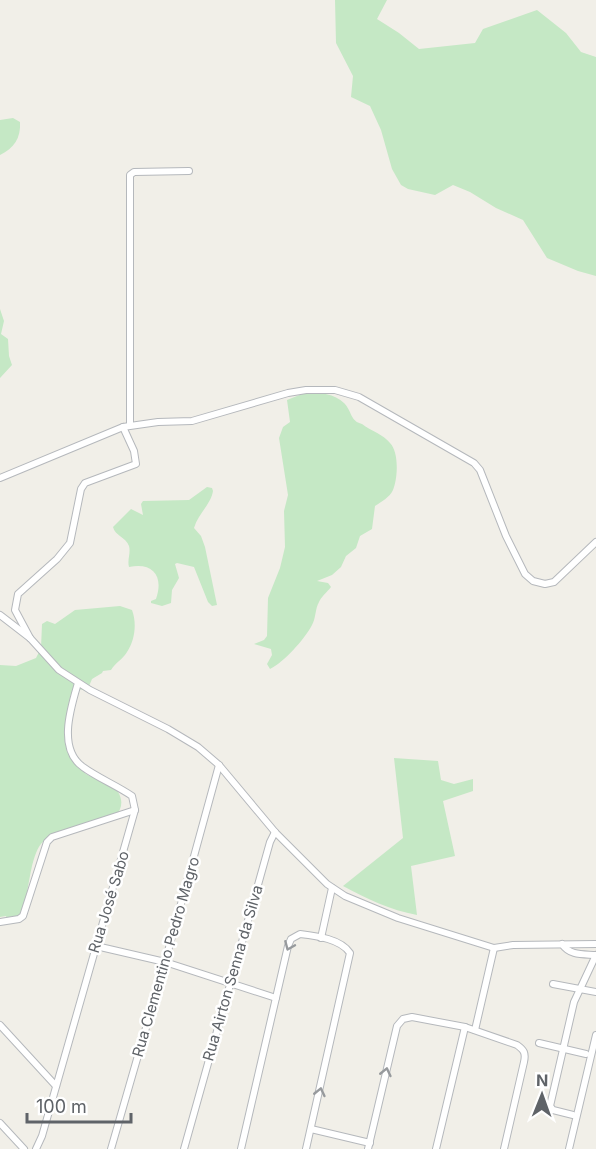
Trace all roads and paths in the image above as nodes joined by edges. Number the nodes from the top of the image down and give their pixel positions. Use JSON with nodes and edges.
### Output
{"nodes":[{"id":1,"x":189,"y":171,"type":"dead end"},
{"id":2,"x":126,"y":426,"type":"junction"},
{"id":3,"x":0,"y":478,"type":"edge"},
{"id":4,"x":596,"y":542,"type":"edge"},
{"id":5,"x":0,"y":615,"type":"edge"},
{"id":6,"x":30,"y":638,"type":"junction"},
{"id":7,"x":78,"y":683,"type":"junction"},
{"id":8,"x":219,"y":765,"type":"junction"},
{"id":9,"x":135,"y":810,"type":"junction"},
{"id":10,"x":275,"y":832,"type":"junction"},
{"id":11,"x":332,"y":888,"type":"junction"},
{"id":12,"x":0,"y":922,"type":"edge"},
{"id":13,"x":321,"y":938,"type":"junction"},
{"id":14,"x":562,"y":944,"type":"junction"},
{"id":15,"x":596,"y":944,"type":"edge"},
{"id":16,"x":96,"y":946,"type":"junction"},
{"id":17,"x":494,"y":948,"type":"junction"},
{"id":18,"x":596,"y":955,"type":"edge"},
{"id":19,"x":165,"y":962,"type":"junction"},
{"id":20,"x":231,"y":983,"type":"junction"},
{"id":21,"x":553,"y":984,"type":"dead end"},
{"id":22,"x":579,"y":988,"type":"junction"},
{"id":23,"x":596,"y":992,"type":"edge"},
{"id":24,"x":276,"y":998,"type":"junction"},
{"id":25,"x":0,"y":1025,"type":"edge"},
{"id":26,"x":465,"y":1027,"type":"junction"},
{"id":27,"x":475,"y":1030,"type":"junction"},
{"id":28,"x":596,"y":1035,"type":"edge"},
{"id":29,"x":539,"y":1043,"type":"dead end"},
{"id":30,"x":562,"y":1049,"type":"junction"},
{"id":31,"x":586,"y":1053,"type":"dead end"},
{"id":32,"x":56,"y":1086,"type":"junction"},
{"id":33,"x":573,"y":1115,"type":"dead end"},
{"id":34,"x":0,"y":1123,"type":"edge"},
{"id":35,"x":311,"y":1129,"type":"junction"},
{"id":36,"x":369,"y":1146,"type":"edge"},
{"id":37,"x":24,"y":1149,"type":"edge"},
{"id":38,"x":36,"y":1149,"type":"edge"},
{"id":39,"x":111,"y":1149,"type":"edge"},
{"id":40,"x":184,"y":1149,"type":"edge"},
{"id":41,"x":241,"y":1149,"type":"edge"},
{"id":42,"x":306,"y":1149,"type":"edge"},
{"id":43,"x":436,"y":1149,"type":"edge"},
{"id":44,"x":504,"y":1149,"type":"edge"},
{"id":45,"x":569,"y":1149,"type":"edge"}],
"edges":[{"from":1,"to":2,"type":"street"},
{"from":2,"to":3,"type":"street"},
{"from":2,"to":4,"type":"street"},
{"from":2,"to":6,"type":"street"},
{"from":5,"to":6,"type":"street"},
{"from":6,"to":7,"type":"street"},
{"from":7,"to":8,"type":"street"},
{"from":7,"to":9,"type":"street"},
{"from":8,"to":10,"type":"street"},
{"from":8,"to":19,"type":"street","name":"Rua Clementino Pedro Magro"},
{"from":9,"to":12,"type":"street"},
{"from":9,"to":16,"type":"street","name":"Rua José Sabo"},
{"from":10,"to":11,"type":"street"},
{"from":10,"to":20,"type":"street","name":"Rua Airton Senna da Silva"},
{"from":11,"to":13,"type":"street"},
{"from":11,"to":17,"type":"street"},
{"from":13,"to":24,"type":"street","one_way":true},
{"from":35,"to":13,"type":"street","one_way":true},
{"from":14,"to":15,"type":"street"},
{"from":14,"to":17,"type":"street"},
{"from":14,"to":18,"type":"street"},
{"from":16,"to":19,"type":"street"},
{"from":16,"to":32,"type":"street","name":"Rua José Sabo"},
{"from":17,"to":27,"type":"street"},
{"from":18,"to":22,"type":"street"},
{"from":19,"to":20,"type":"street"},
{"from":19,"to":39,"type":"street","name":"Rua Clementino Pedro Magro"},
{"from":20,"to":24,"type":"street"},
{"from":20,"to":40,"type":"street","name":"Rua Airton Senna da Silva"},
{"from":21,"to":22,"type":"street"},
{"from":22,"to":23,"type":"street"},
{"from":22,"to":30,"type":"street"},
{"from":24,"to":41,"type":"street"},
{"from":25,"to":32,"type":"street"},
{"from":26,"to":27,"type":"street"},
{"from":36,"to":26,"type":"street","one_way":true},
{"from":26,"to":43,"type":"street"},
{"from":27,"to":44,"type":"street"},
{"from":28,"to":45,"type":"street"},
{"from":29,"to":30,"type":"street"},
{"from":30,"to":31,"type":"street"},
{"from":30,"to":33,"type":"street"},
{"from":32,"to":38,"type":"street","name":"Rua José Sabo"},
{"from":34,"to":37,"type":"street"},
{"from":35,"to":36,"type":"street"},
{"from":35,"to":42,"type":"street"}]}
